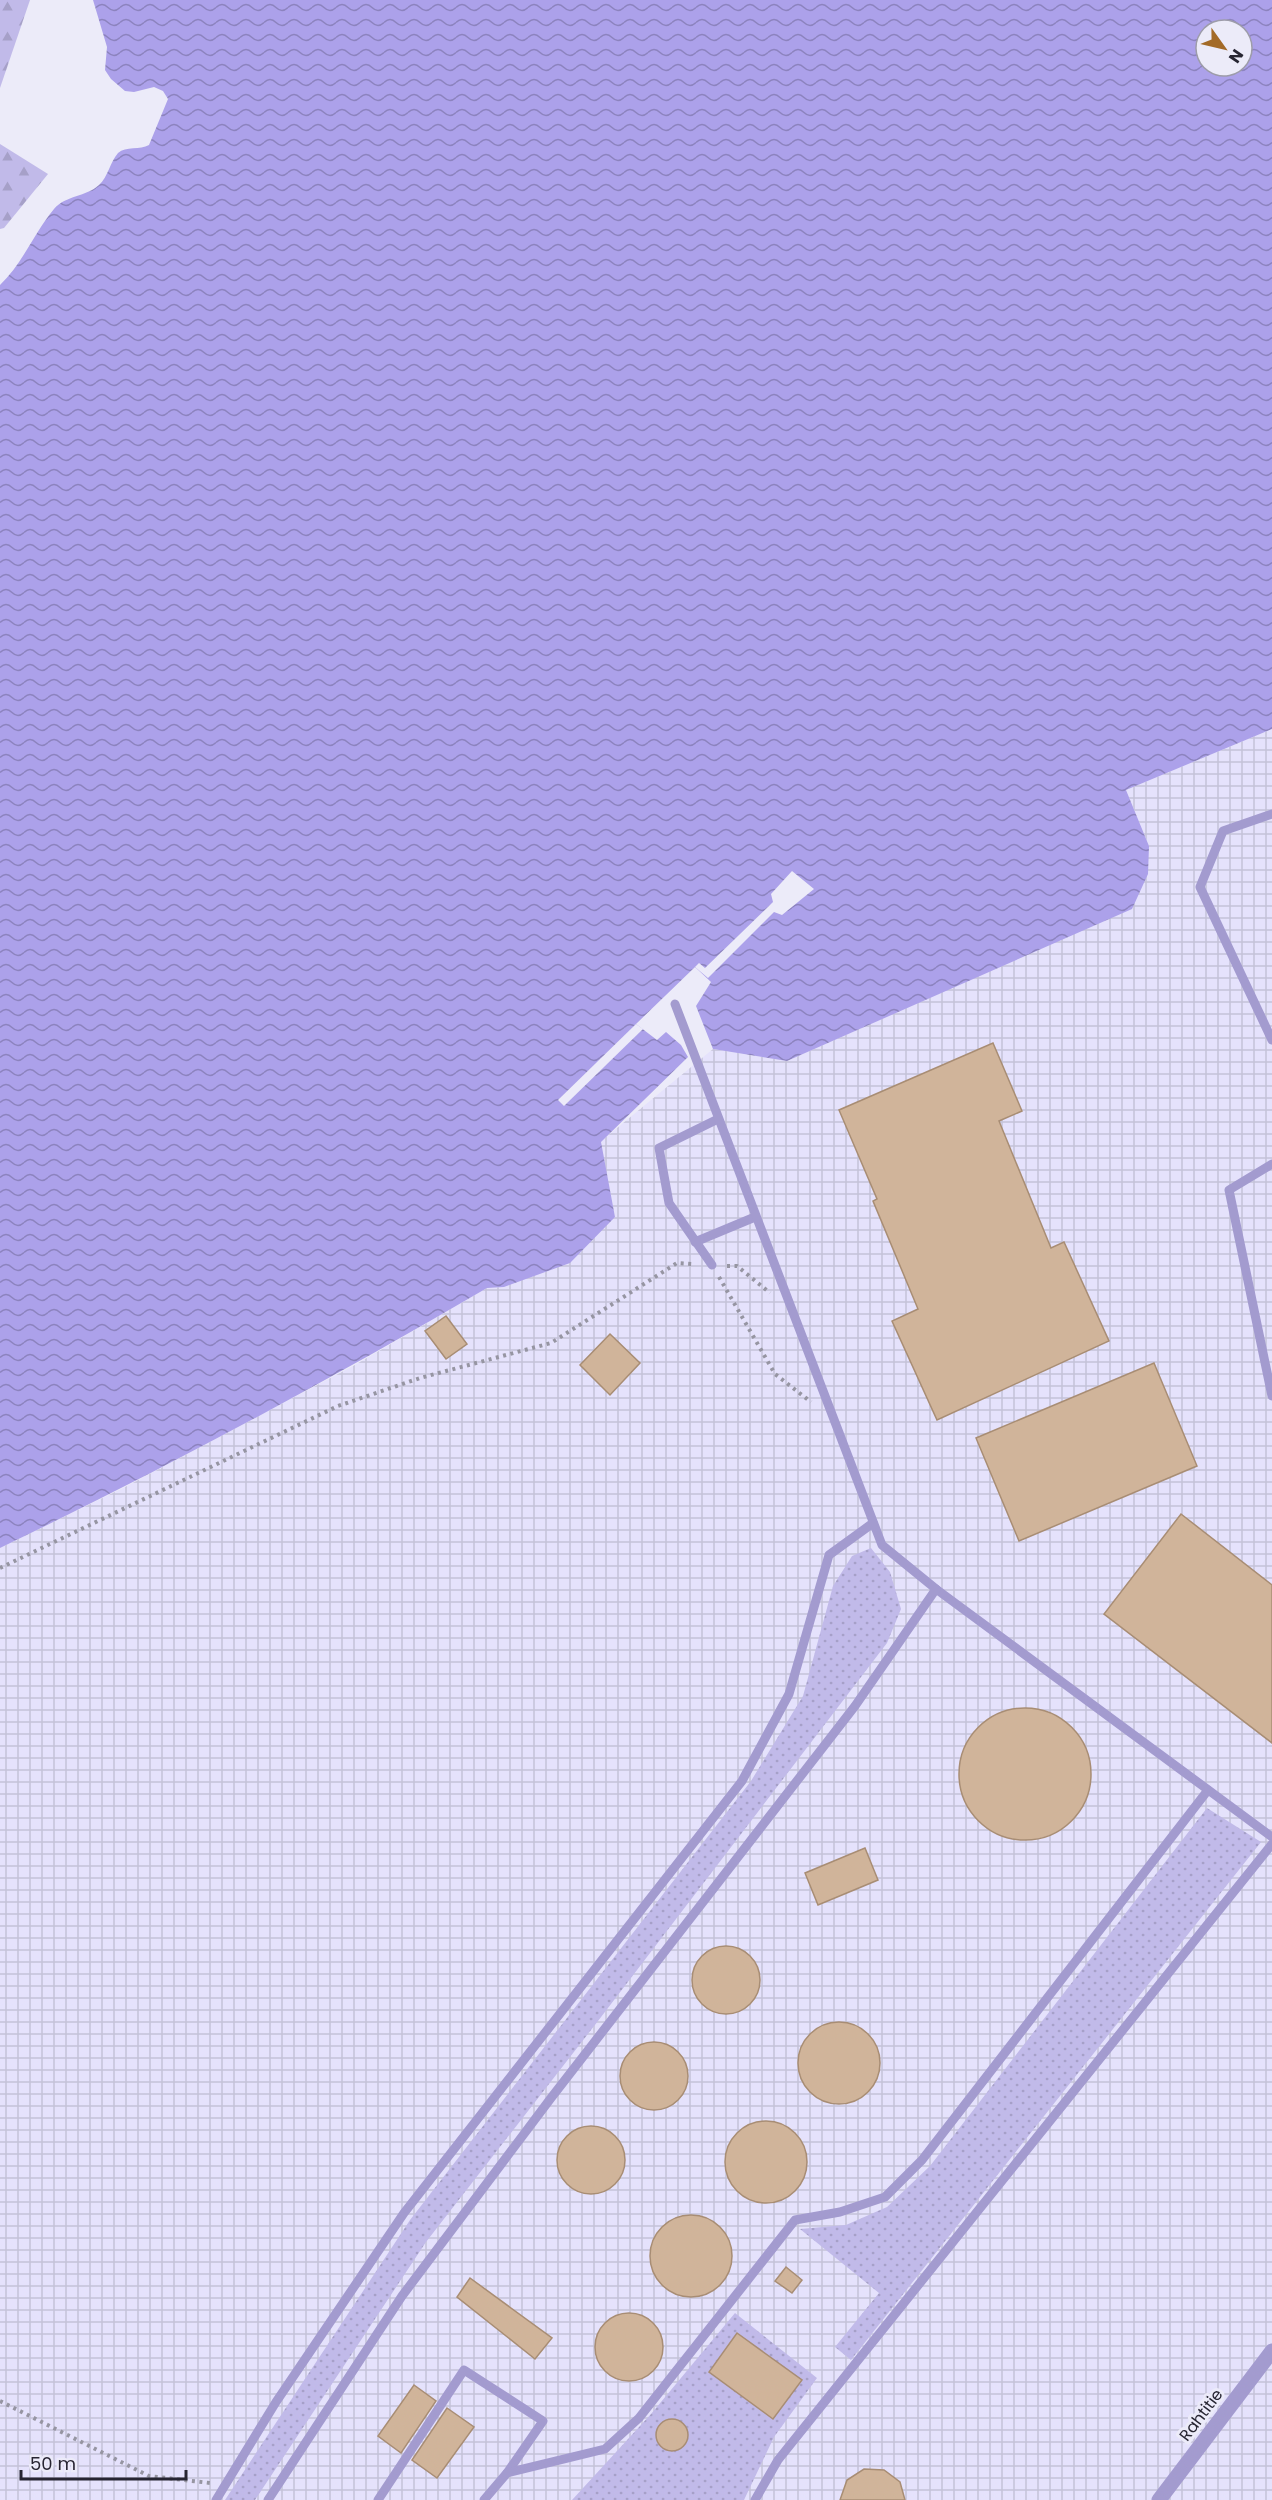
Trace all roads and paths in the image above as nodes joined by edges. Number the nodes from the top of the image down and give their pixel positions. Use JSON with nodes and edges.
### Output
{"nodes":[{"id":1,"x":1272,"y":814,"type":"edge"},
{"id":2,"x":675,"y":1004,"type":"dead end"},
{"id":3,"x":1272,"y":1040,"type":"edge"},
{"id":4,"x":718,"y":1119,"type":"junction"},
{"id":5,"x":1272,"y":1164,"type":"edge"},
{"id":6,"x":755,"y":1217,"type":"junction"},
{"id":7,"x":695,"y":1242,"type":"junction"},
{"id":8,"x":712,"y":1265,"type":"junction"},
{"id":9,"x":790,"y":1310,"type":"junction"},
{"id":10,"x":1272,"y":1396,"type":"edge"},
{"id":11,"x":833,"y":1419,"type":"junction"},
{"id":12,"x":873,"y":1523,"type":"junction"},
{"id":13,"x":0,"y":1568,"type":"edge"},
{"id":14,"x":936,"y":1589,"type":"junction"},
{"id":15,"x":1208,"y":1790,"type":"junction"},
{"id":16,"x":1272,"y":1837,"type":"edge"},
{"id":17,"x":1272,"y":1844,"type":"edge"},
{"id":18,"x":1272,"y":2351,"type":"edge"},
{"id":19,"x":0,"y":2401,"type":"edge"},
{"id":20,"x":507,"y":2473,"type":"junction"},
{"id":21,"x":226,"y":2485,"type":"junction"},
{"id":22,"x":216,"y":2500,"type":"edge"},
{"id":23,"x":268,"y":2500,"type":"edge"},
{"id":24,"x":378,"y":2500,"type":"edge"},
{"id":25,"x":484,"y":2500,"type":"edge"},
{"id":26,"x":755,"y":2500,"type":"edge"},
{"id":27,"x":1159,"y":2500,"type":"edge"}],
"edges":[{"from":1,"to":3,"type":"lane"},
{"from":2,"to":4,"type":"lane"},
{"from":4,"to":6,"type":"lane"},
{"from":4,"to":7,"type":"lane"},
{"from":5,"to":10,"type":"lane"},
{"from":6,"to":7,"type":"lane"},
{"from":6,"to":9,"type":"lane"},
{"from":7,"to":8,"type":"lane"},
{"from":8,"to":9,"type":"path"},
{"from":8,"to":11,"type":"path"},
{"from":8,"to":13,"type":"path"},
{"from":9,"to":11,"type":"lane"},
{"from":11,"to":12,"type":"lane"},
{"from":12,"to":14,"type":"lane"},
{"from":12,"to":21,"type":"lane"},
{"from":14,"to":15,"type":"lane"},
{"from":14,"to":23,"type":"lane"},
{"from":15,"to":16,"type":"lane"},
{"from":15,"to":20,"type":"lane"},
{"from":17,"to":26,"type":"lane"},
{"from":18,"to":27,"type":"street","name":"Rahtitie"},
{"from":19,"to":21,"type":"path"},
{"from":20,"to":24,"type":"lane"},
{"from":20,"to":25,"type":"lane"},
{"from":21,"to":22,"type":"lane"}]}
